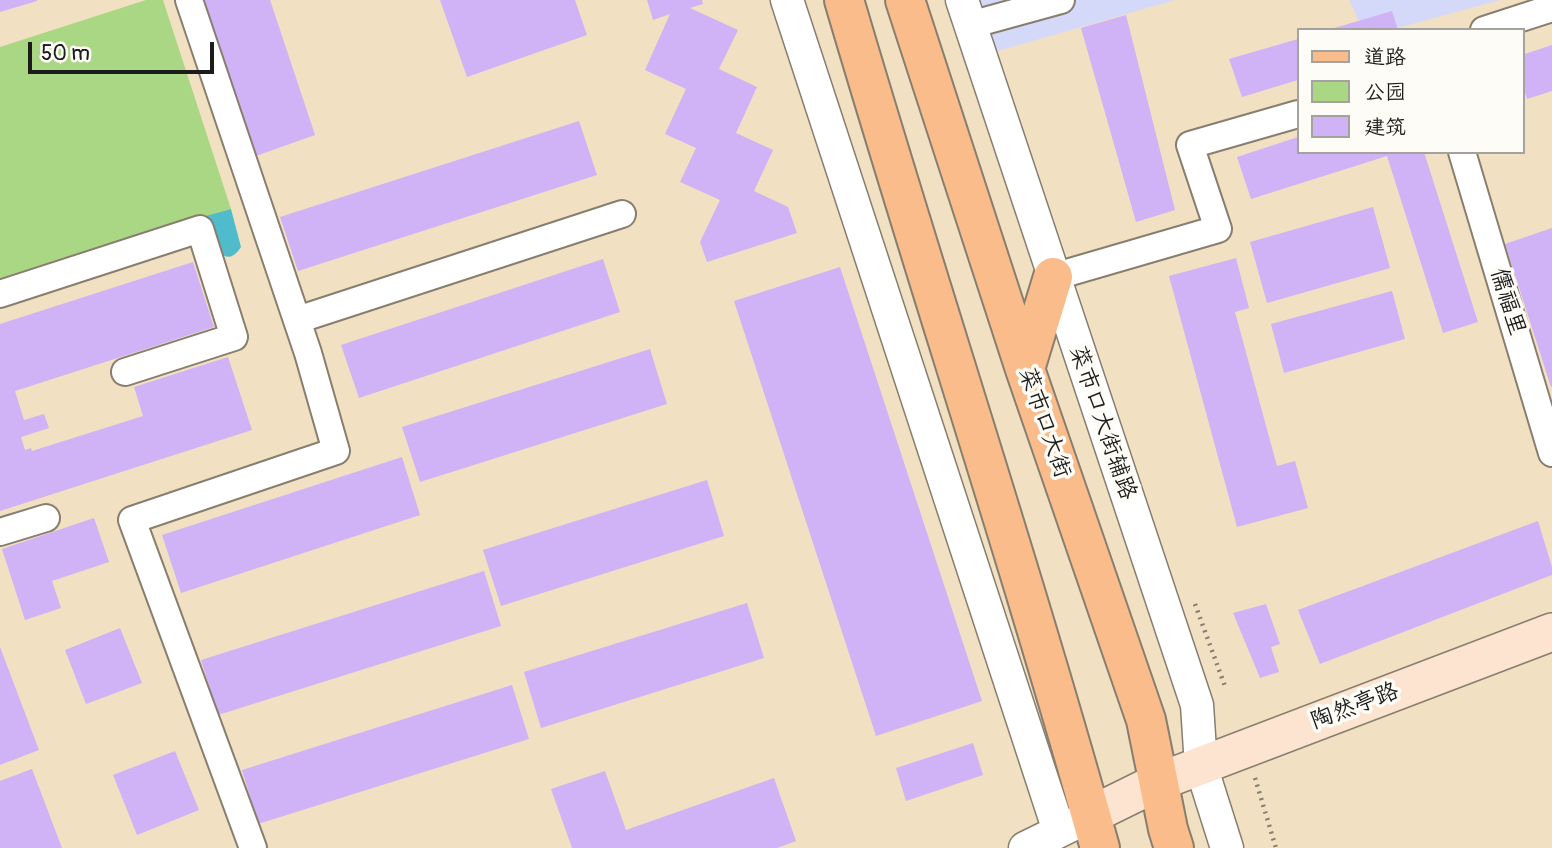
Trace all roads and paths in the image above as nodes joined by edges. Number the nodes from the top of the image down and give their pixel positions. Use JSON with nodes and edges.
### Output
{"nodes":[{"id":1,"x":189,"y":0,"type":"edge"},
{"id":2,"x":787,"y":0,"type":"edge"},
{"id":3,"x":844,"y":0,"type":"edge"},
{"id":4,"x":905,"y":0,"type":"edge"},
{"id":5,"x":1061,"y":0,"type":"edge"},
{"id":6,"x":1552,"y":8,"type":"edge"},
{"id":7,"x":966,"y":13,"type":"edge"},
{"id":8,"x":1490,"y":28,"type":"edge"},
{"id":9,"x":1296,"y":115,"type":"edge"},
{"id":10,"x":1463,"y":154,"type":"edge"},
{"id":11,"x":622,"y":214,"type":"dead end"},
{"id":12,"x":1053,"y":277,"type":"junction"},
{"id":13,"x":0,"y":295,"type":"edge"},
{"id":14,"x":297,"y":320,"type":"junction"},
{"id":15,"x":1026,"y":369,"type":"junction"},
{"id":16,"x":125,"y":372,"type":"dead end"},
{"id":17,"x":1552,"y":453,"type":"edge"},
{"id":18,"x":46,"y":518,"type":"dead end"},
{"id":19,"x":0,"y":532,"type":"edge"},
{"id":20,"x":1552,"y":632,"type":"edge"},
{"id":21,"x":1200,"y":766,"type":"junction"},
{"id":22,"x":1255,"y":778,"type":"dead end"},
{"id":23,"x":1158,"y":782,"type":"junction"},
{"id":24,"x":1084,"y":832,"type":"edge"},
{"id":25,"x":253,"y":848,"type":"edge"},
{"id":26,"x":1024,"y":848,"type":"edge"},
{"id":27,"x":1174,"y":848,"type":"edge"},
{"id":28,"x":1227,"y":848,"type":"edge"},
{"id":29,"x":1276,"y":848,"type":"edge"}],
"edges":[{"from":1,"to":14,"type":"street"},
{"from":2,"to":24,"type":"street"},
{"from":3,"to":24,"type":"main road"},
{"from":4,"to":15,"type":"main road","name":"菜市口大街"},
{"from":5,"to":7,"type":"street"},
{"from":6,"to":8,"type":"street"},
{"from":7,"to":12,"type":"street","name":"菜市口大街辅路"},
{"from":9,"to":12,"type":"street"},
{"from":10,"to":17,"type":"street","name":"儒福里"},
{"from":11,"to":14,"type":"street"},
{"from":12,"to":15,"type":"main road"},
{"from":12,"to":21,"type":"street","name":"菜市口大街辅路"},
{"from":13,"to":16,"type":"street"},
{"from":14,"to":25,"type":"street"},
{"from":15,"to":23,"type":"main road","name":"菜市口大街"},
{"from":18,"to":19,"type":"street"},
{"from":20,"to":21,"type":"main road","name":"陶然亭路"},
{"from":21,"to":23,"type":"main road","name":"陶然亭路"},
{"from":21,"to":28,"type":"street","name":"菜市口大街辅路"},
{"from":22,"to":29,"type":"path"},
{"from":23,"to":24,"type":"main road","name":"陶然亭路"},
{"from":23,"to":27,"type":"main road","name":"菜市口大街"},
{"from":24,"to":26,"type":"street"}]}
